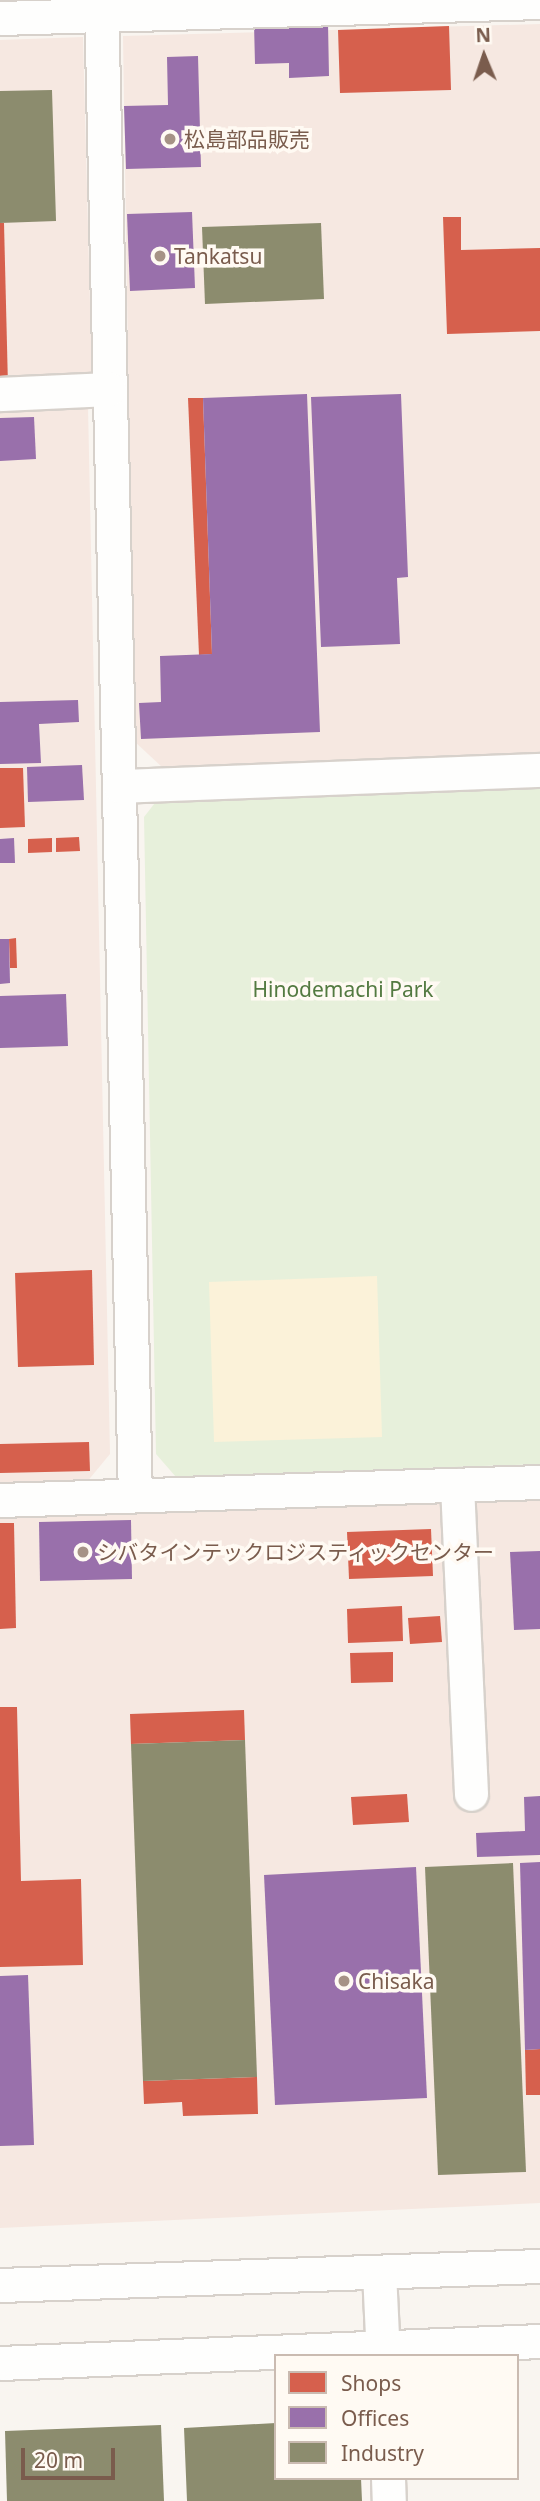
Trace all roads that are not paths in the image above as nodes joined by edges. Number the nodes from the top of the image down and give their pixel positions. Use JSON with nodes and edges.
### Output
{"nodes":[{"id":1,"x":540,"y":2,"type":"edge"},
{"id":2,"x":101,"y":7,"type":"edge"},
{"id":3,"x":0,"y":18,"type":"edge"},
{"id":4,"x":109,"y":389,"type":"junction"},
{"id":5,"x":0,"y":394,"type":"edge"},
{"id":6,"x":540,"y":770,"type":"edge"},
{"id":7,"x":120,"y":786,"type":"junction"},
{"id":8,"x":540,"y":1482,"type":"edge"},
{"id":9,"x":457,"y":1485,"type":"junction"},
{"id":10,"x":135,"y":1494,"type":"junction"},
{"id":11,"x":0,"y":1500,"type":"edge"},
{"id":12,"x":471,"y":1794,"type":"dead end"},
{"id":13,"x":540,"y":2266,"type":"edge"},
{"id":14,"x":379,"y":2272,"type":"junction"},
{"id":15,"x":0,"y":2285,"type":"edge"},
{"id":16,"x":540,"y":2341,"type":"edge"},
{"id":17,"x":383,"y":2351,"type":"edge"},
{"id":18,"x":274,"y":2354,"type":"edge"},
{"id":19,"x":287,"y":2354,"type":"edge"},
{"id":20,"x":0,"y":2363,"type":"edge"},
{"id":21,"x":388,"y":2480,"type":"edge"},
{"id":22,"x":389,"y":2501,"type":"edge"}],
"edges":[{"from":1,"to":2,"type":"street"},
{"from":2,"to":3,"type":"street"},
{"from":2,"to":4,"type":"street"},
{"from":4,"to":5,"type":"street"},
{"from":4,"to":7,"type":"street"},
{"from":6,"to":7,"type":"street"},
{"from":7,"to":10,"type":"street"},
{"from":8,"to":9,"type":"street"},
{"from":9,"to":10,"type":"street"},
{"from":9,"to":12,"type":"street"},
{"from":10,"to":11,"type":"street"},
{"from":13,"to":14,"type":"street"},
{"from":14,"to":15,"type":"street"},
{"from":14,"to":17,"type":"street"},
{"from":16,"to":17,"type":"street"},
{"from":17,"to":19,"type":"street"},
{"from":18,"to":20,"type":"street"},
{"from":21,"to":22,"type":"street"}]}
